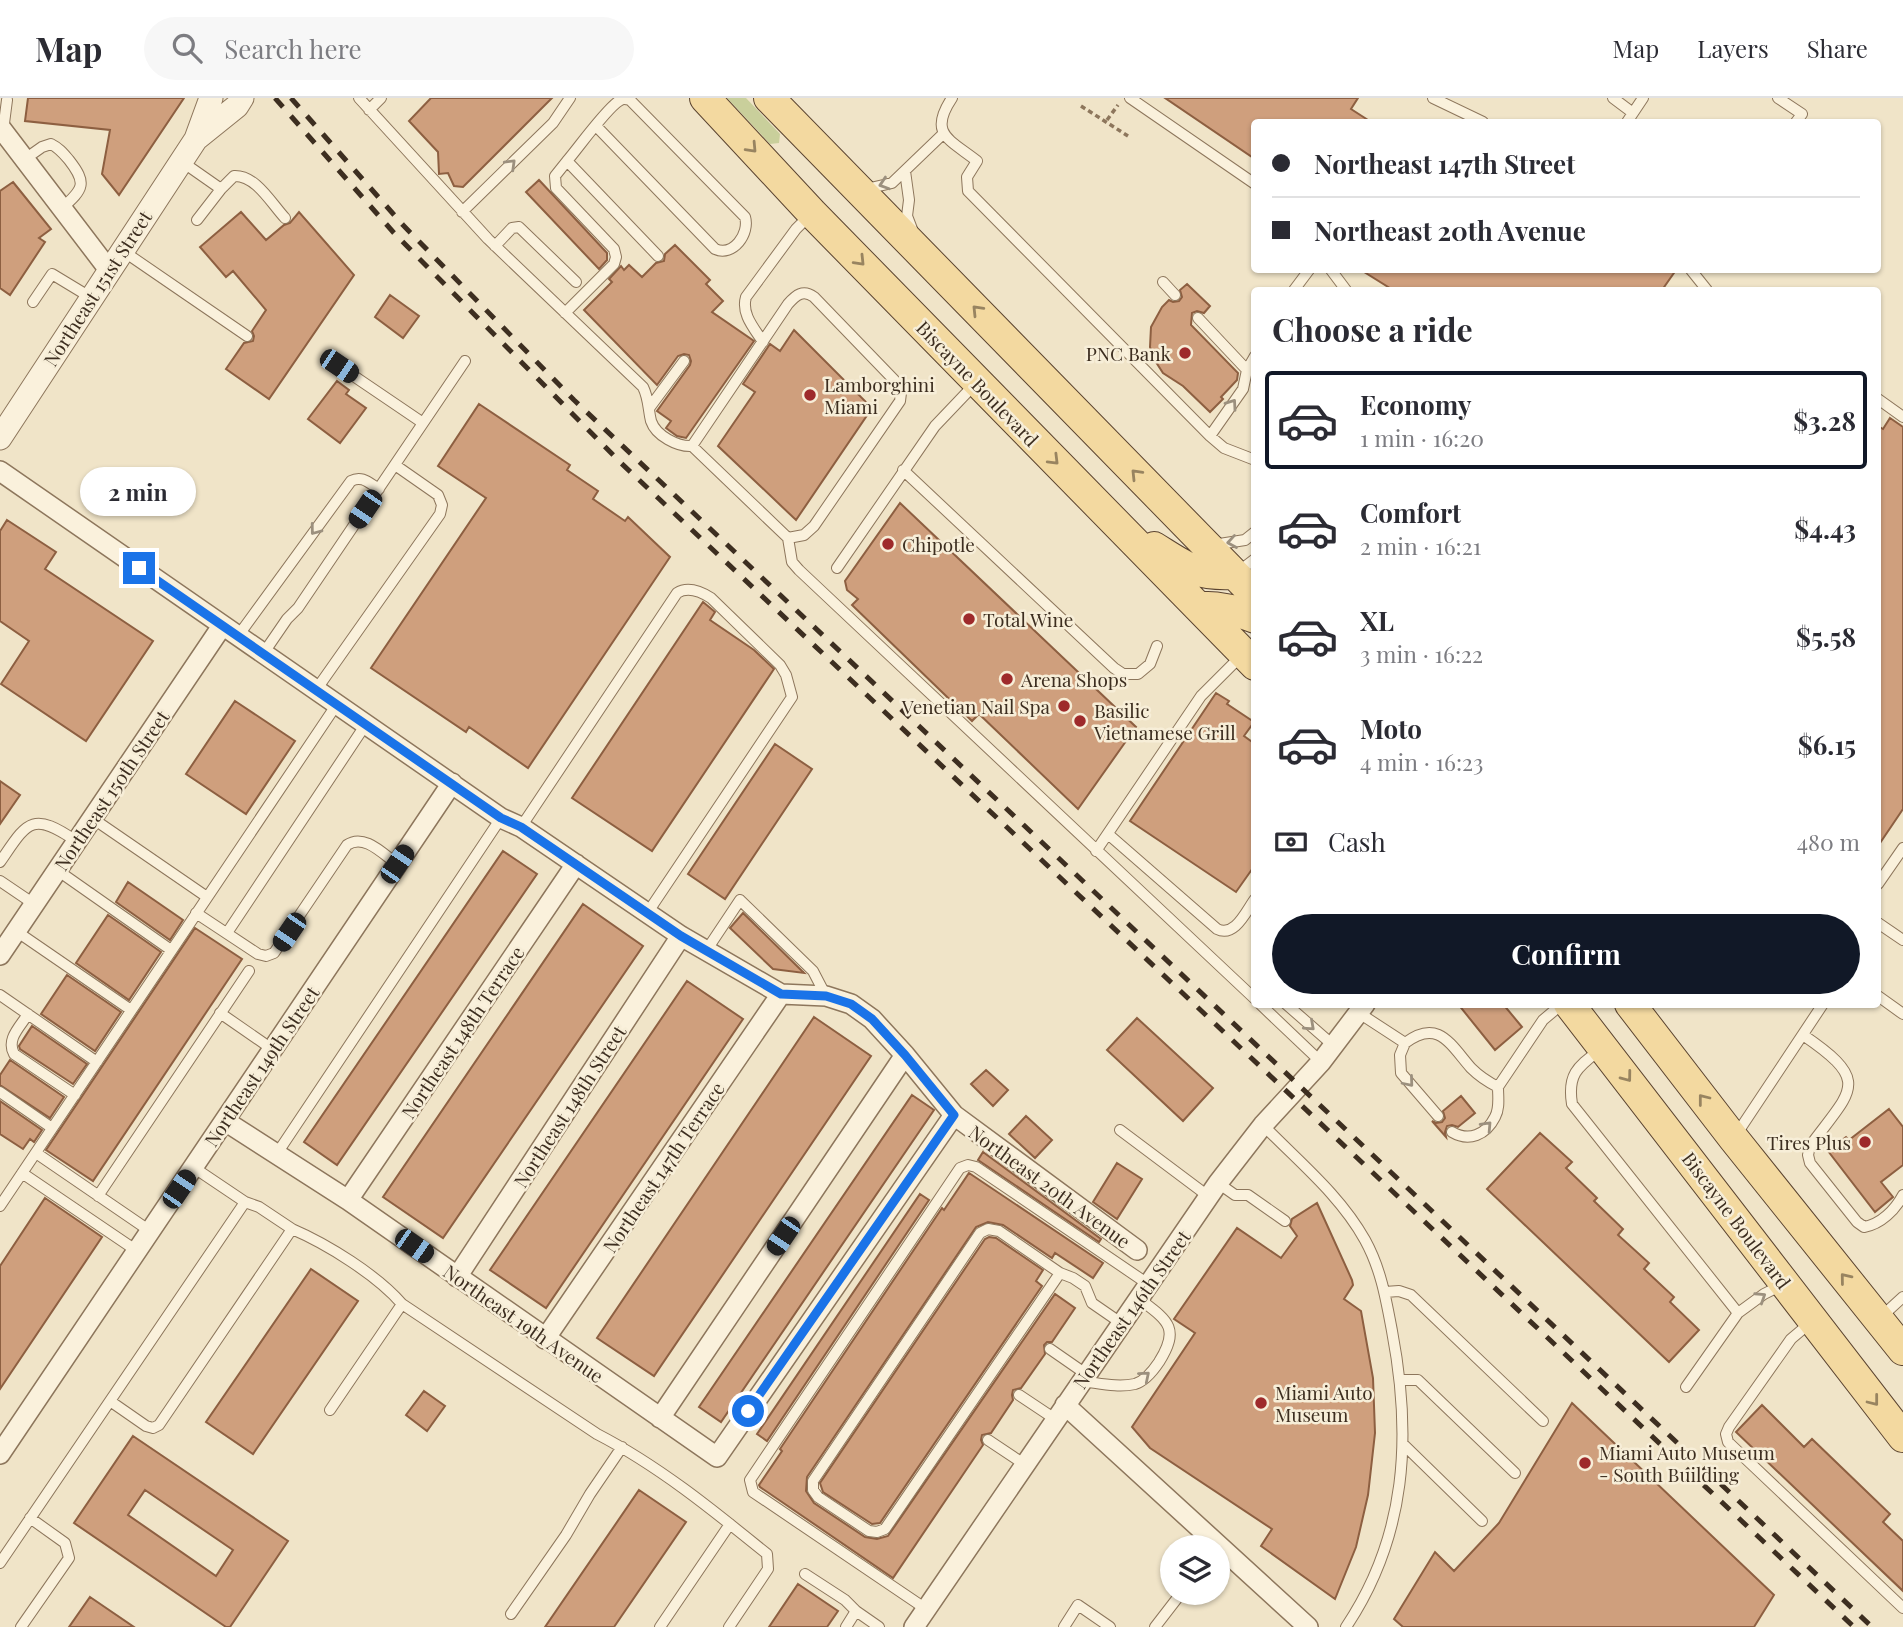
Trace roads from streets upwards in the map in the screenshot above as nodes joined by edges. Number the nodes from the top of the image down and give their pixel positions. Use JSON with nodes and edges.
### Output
{"nodes":[{"id":1,"x":211,"y":98,"type":"edge"},
{"id":2,"x":242,"y":98,"type":"edge"},
{"id":3,"x":705,"y":98,"type":"edge"},
{"id":4,"x":769,"y":98,"type":"edge"},
{"id":5,"x":1,"y":129,"type":"edge"},
{"id":6,"x":196,"y":139,"type":"junction"},
{"id":7,"x":853,"y":184,"type":"junction"},
{"id":8,"x":812,"y":213,"type":"junction"},
{"id":9,"x":115,"y":260,"type":"junction"},
{"id":10,"x":0,"y":438,"type":"edge"},
{"id":11,"x":0,"y":471,"type":"edge"},
{"id":12,"x":1121,"y":527,"type":"junction"},
{"id":13,"x":1248,"y":576,"type":"edge"},
{"id":14,"x":1198,"y":607,"type":"junction"},
{"id":15,"x":1251,"y":617,"type":"edge"},
{"id":16,"x":230,"y":631,"type":"junction"},
{"id":17,"x":1249,"y":659,"type":"edge"},
{"id":18,"x":452,"y":783,"type":"junction"},
{"id":19,"x":576,"y":864,"type":"junction"},
{"id":20,"x":681,"y":936,"type":"junction"},
{"id":21,"x":0,"y":955,"type":"edge"},
{"id":22,"x":781,"y":994,"type":"junction"},
{"id":23,"x":1572,"y":1008,"type":"edge"},
{"id":24,"x":1633,"y":1008,"type":"edge"},
{"id":25,"x":1362,"y":1009,"type":"edge"},
{"id":26,"x":905,"y":1055,"type":"junction"},
{"id":27,"x":954,"y":1115,"type":"junction"},
{"id":28,"x":225,"y":1121,"type":"junction"},
{"id":29,"x":348,"y":1200,"type":"junction"},
{"id":30,"x":1137,"y":1250,"type":"dead end"},
{"id":31,"x":457,"y":1277,"type":"junction"},
{"id":32,"x":545,"y":1339,"type":"junction"},
{"id":33,"x":1903,"y":1350,"type":"edge"},
{"id":34,"x":1060,"y":1412,"type":"junction"},
{"id":35,"x":660,"y":1418,"type":"junction"},
{"id":36,"x":1903,"y":1437,"type":"edge"},
{"id":37,"x":0,"y":1454,"type":"edge"},
{"id":38,"x":1205,"y":1535,"type":"edge"},
{"id":39,"x":1230,"y":1557,"type":"edge"},
{"id":40,"x":914,"y":1627,"type":"edge"},
{"id":41,"x":1308,"y":1627,"type":"edge"}],
"edges":[{"from":1,"to":6,"type":"street","name":"Northeast 151st Street"},
{"from":2,"to":6,"type":"street","name":"Northeast 151st Street"},
{"from":3,"to":8,"type":"main road","name":"Biscayne Boulevard","one_way":true},
{"from":4,"to":7,"type":"main road"},
{"from":5,"to":9,"type":"street"},
{"from":6,"to":9,"type":"street","name":"Northeast 151st Street"},
{"from":7,"to":8,"type":"main road"},
{"from":13,"to":7,"type":"main road","one_way":true},
{"from":8,"to":12,"type":"main road","name":"Biscayne Boulevard","one_way":true},
{"from":9,"to":10,"type":"street","name":"Northeast 151st Street"},
{"from":11,"to":16,"type":"street","name":"Northeast 20th Avenue"},
{"from":12,"to":13,"type":"main road"},
{"from":12,"to":14,"type":"main road","name":"Biscayne Boulevard"},
{"from":14,"to":15,"type":"main road"},
{"from":14,"to":17,"type":"main road","name":"Biscayne Boulevard"},
{"from":16,"to":18,"type":"street","name":"Northeast 20th Avenue"},
{"from":16,"to":21,"type":"street","name":"Northeast 150th Street"},
{"from":18,"to":19,"type":"street","name":"Northeast 20th Avenue"},
{"from":18,"to":28,"type":"street","name":"Northeast 149th Street"},
{"from":19,"to":20,"type":"street","name":"Northeast 20th Avenue"},
{"from":19,"to":29,"type":"street","name":"Northeast 148th Terrace"},
{"from":20,"to":22,"type":"street","name":"Northeast 20th Avenue"},
{"from":20,"to":31,"type":"street","name":"Northeast 148th Street"},
{"from":22,"to":26,"type":"street","name":"Northeast 20th Avenue"},
{"from":22,"to":32,"type":"street","name":"Northeast 147th Terrace"},
{"from":23,"to":36,"type":"main road","name":"Biscayne Boulevard","one_way":true},
{"from":33,"to":24,"type":"main road","one_way":true},
{"from":25,"to":34,"type":"street","name":"Northeast 146th Street"},
{"from":26,"to":27,"type":"street","name":"Northeast 20th Avenue"},
{"from":26,"to":35,"type":"street"},
{"from":27,"to":30,"type":"street","name":"Northeast 20th Avenue"},
{"from":27,"to":35,"type":"street","name":"Northeast 19th Avenue"},
{"from":28,"to":29,"type":"street","name":"Northeast 19th Avenue"},
{"from":28,"to":37,"type":"street","name":"Northeast 149th Street"},
{"from":29,"to":31,"type":"street","name":"Northeast 19th Avenue"},
{"from":31,"to":32,"type":"street","name":"Northeast 19th Avenue"},
{"from":32,"to":35,"type":"street","name":"Northeast 19th Avenue"},
{"from":34,"to":38,"type":"street"},
{"from":34,"to":40,"type":"street","name":"Northeast 146th Street"},
{"from":39,"to":41,"type":"street"}]}
